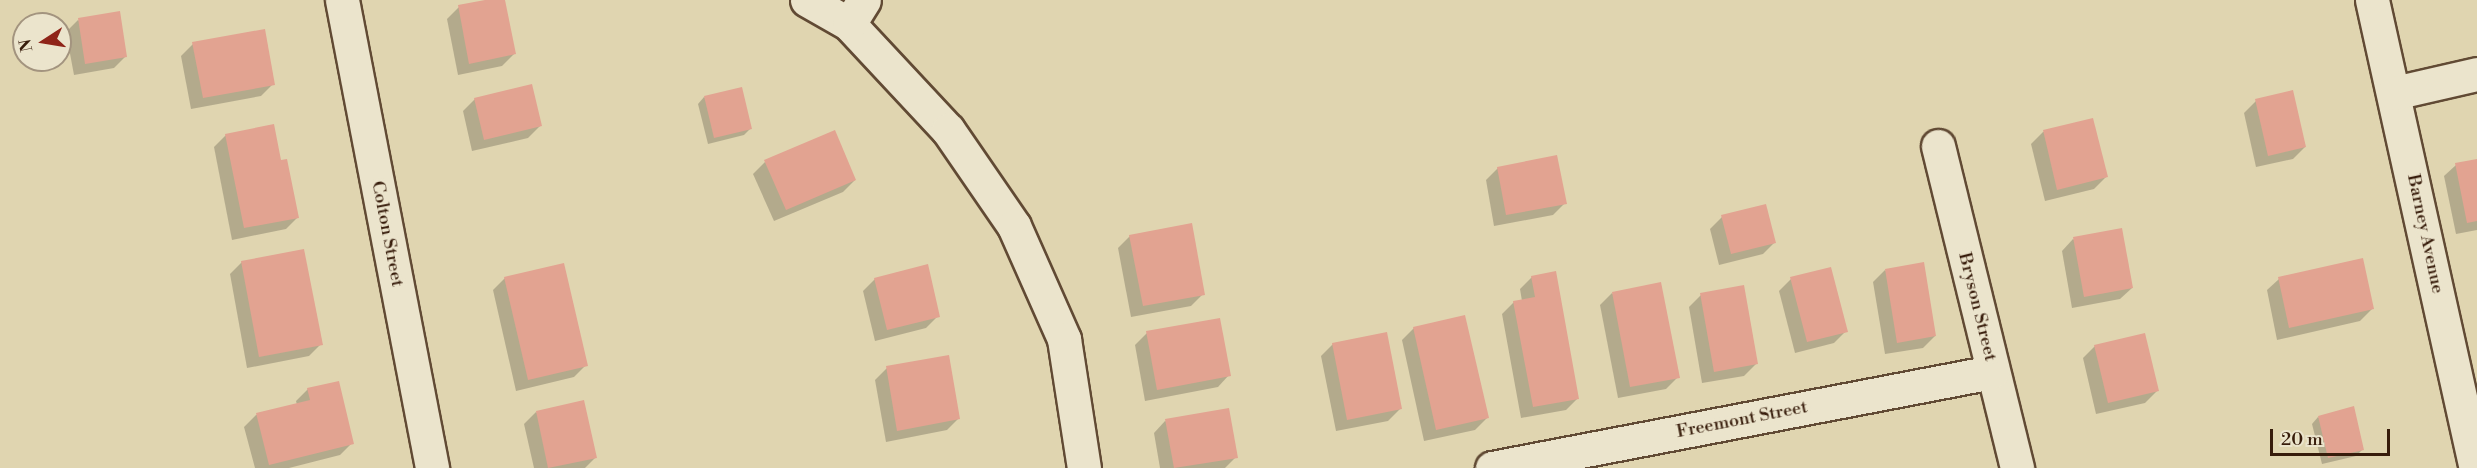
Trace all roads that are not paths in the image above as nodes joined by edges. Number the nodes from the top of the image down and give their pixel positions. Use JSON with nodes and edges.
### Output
{"nodes":[{"id":1,"x":342,"y":0,"type":"edge"},
{"id":2,"x":807,"y":0,"type":"edge"},
{"id":3,"x":2372,"y":0,"type":"edge"},
{"id":4,"x":857,"y":12,"type":"edge"},
{"id":5,"x":2477,"y":74,"type":"edge"},
{"id":6,"x":2394,"y":93,"type":"junction"},
{"id":7,"x":1938,"y":146,"type":"dead end"},
{"id":8,"x":1992,"y":372,"type":"junction"},
{"id":9,"x":432,"y":468,"type":"edge"},
{"id":10,"x":1084,"y":468,"type":"edge"},
{"id":11,"x":1492,"y":468,"type":"edge"},
{"id":12,"x":2017,"y":468,"type":"edge"},
{"id":13,"x":2476,"y":468,"type":"edge"}],
"edges":[{"from":1,"to":9,"type":"street","name":"Colton Street"},
{"from":2,"to":4,"type":"street"},
{"from":3,"to":6,"type":"street","name":"Barney Avenue"},
{"from":4,"to":10,"type":"street"},
{"from":5,"to":6,"type":"street"},
{"from":6,"to":13,"type":"street","name":"Barney Avenue"},
{"from":7,"to":8,"type":"street","name":"Bryson Street"},
{"from":8,"to":11,"type":"street","name":"Freemont Street"},
{"from":8,"to":12,"type":"street","name":"Bryson Street"}]}
